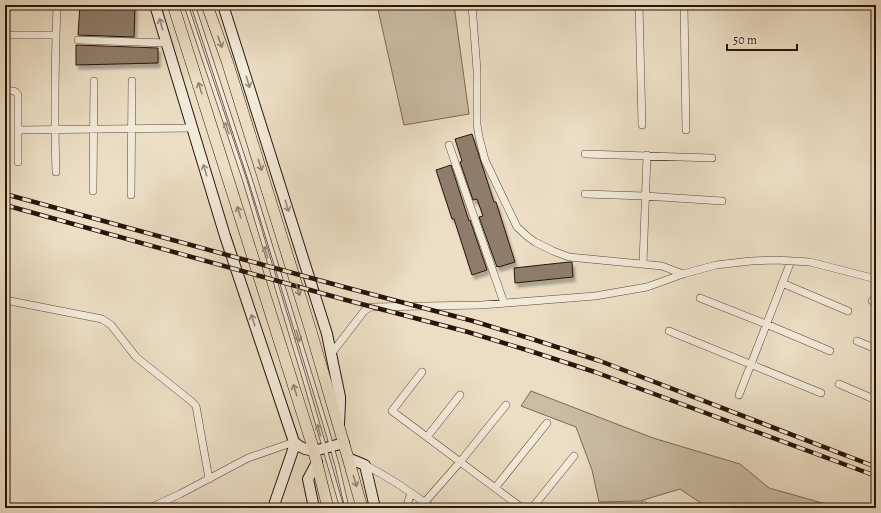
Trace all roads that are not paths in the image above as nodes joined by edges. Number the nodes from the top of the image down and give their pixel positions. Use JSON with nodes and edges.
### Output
{"nodes":[{"id":1,"x":57,"y":5,"type":"edge"},
{"id":2,"x":155,"y":5,"type":"edge"},
{"id":3,"x":174,"y":5,"type":"edge"},
{"id":4,"x":186,"y":5,"type":"edge"},
{"id":5,"x":193,"y":5,"type":"edge"},
{"id":6,"x":207,"y":5,"type":"edge"},
{"id":7,"x":223,"y":5,"type":"edge"},
{"id":8,"x":472,"y":5,"type":"edge"},
{"id":9,"x":639,"y":5,"type":"edge"},
{"id":10,"x":684,"y":5,"type":"edge"},
{"id":11,"x":56,"y":35,"type":"junction"},
{"id":12,"x":5,"y":36,"type":"edge"},
{"id":13,"x":78,"y":40,"type":"dead end"},
{"id":14,"x":167,"y":43,"type":"junction"},
{"id":15,"x":94,"y":81,"type":"dead end"},
{"id":16,"x":132,"y":81,"type":"dead end"},
{"id":17,"x":5,"y":91,"type":"edge"},
{"id":18,"x":642,"y":125,"type":"dead end"},
{"id":19,"x":192,"y":128,"type":"junction"},
{"id":20,"x":93,"y":129,"type":"junction"},
{"id":21,"x":132,"y":129,"type":"junction"},
{"id":22,"x":18,"y":130,"type":"junction"},
{"id":23,"x":55,"y":130,"type":"junction"},
{"id":24,"x":686,"y":130,"type":"dead end"},
{"id":25,"x":449,"y":145,"type":"dead end"},
{"id":26,"x":585,"y":154,"type":"dead end"},
{"id":27,"x":647,"y":155,"type":"junction"},
{"id":28,"x":712,"y":158,"type":"dead end"},
{"id":29,"x":18,"y":162,"type":"dead end"},
{"id":30,"x":56,"y":172,"type":"dead end"},
{"id":31,"x":93,"y":191,"type":"dead end"},
{"id":32,"x":585,"y":194,"type":"dead end"},
{"id":33,"x":131,"y":195,"type":"dead end"},
{"id":34,"x":645,"y":196,"type":"junction"},
{"id":35,"x":722,"y":201,"type":"dead end"},
{"id":36,"x":790,"y":261,"type":"junction"},
{"id":37,"x":643,"y":264,"type":"junction"},
{"id":38,"x":683,"y":274,"type":"junction"},
{"id":39,"x":876,"y":279,"type":"edge"},
{"id":40,"x":782,"y":283,"type":"junction"},
{"id":41,"x":700,"y":298,"type":"dead end"},
{"id":42,"x":5,"y":300,"type":"edge"},
{"id":43,"x":504,"y":303,"type":"junction"},
{"id":44,"x":848,"y":311,"type":"dead end"},
{"id":45,"x":766,"y":324,"type":"junction"},
{"id":46,"x":669,"y":331,"type":"dead end"},
{"id":47,"x":857,"y":341,"type":"dead end"},
{"id":48,"x":876,"y":349,"type":"edge"},
{"id":49,"x":830,"y":351,"type":"dead end"},
{"id":50,"x":331,"y":354,"type":"junction"},
{"id":51,"x":751,"y":364,"type":"junction"},
{"id":52,"x":422,"y":372,"type":"dead end"},
{"id":53,"x":839,"y":384,"type":"dead end"},
{"id":54,"x":821,"y":393,"type":"dead end"},
{"id":55,"x":460,"y":395,"type":"dead end"},
{"id":56,"x":739,"y":395,"type":"dead end"},
{"id":57,"x":876,"y":400,"type":"edge"},
{"id":58,"x":506,"y":405,"type":"dead end"},
{"id":59,"x":547,"y":424,"type":"dead end"},
{"id":60,"x":339,"y":426,"type":"junction"},
{"id":61,"x":427,"y":437,"type":"junction"},
{"id":62,"x":294,"y":442,"type":"junction"},
{"id":63,"x":344,"y":443,"type":"junction"},
{"id":64,"x":323,"y":448,"type":"junction"},
{"id":65,"x":574,"y":456,"type":"dead end"},
{"id":66,"x":348,"y":458,"type":"junction"},
{"id":67,"x":317,"y":462,"type":"junction"},
{"id":68,"x":460,"y":462,"type":"junction"},
{"id":69,"x":365,"y":465,"type":"junction"},
{"id":70,"x":208,"y":479,"type":"junction"},
{"id":71,"x":495,"y":488,"type":"junction"},
{"id":72,"x":411,"y":493,"type":"junction"},
{"id":73,"x":424,"y":503,"type":"junction"},
{"id":74,"x":150,"y":508,"type":"edge"},
{"id":75,"x":273,"y":508,"type":"edge"},
{"id":76,"x":314,"y":508,"type":"edge"},
{"id":77,"x":328,"y":508,"type":"edge"},
{"id":78,"x":342,"y":508,"type":"edge"},
{"id":79,"x":347,"y":508,"type":"edge"},
{"id":80,"x":362,"y":508,"type":"edge"},
{"id":81,"x":375,"y":508,"type":"edge"},
{"id":82,"x":406,"y":508,"type":"edge"},
{"id":83,"x":432,"y":508,"type":"edge"},
{"id":84,"x":522,"y":508,"type":"edge"},
{"id":85,"x":532,"y":508,"type":"edge"}],
"edges":[{"from":1,"to":11,"type":"street"},
{"from":14,"to":2,"type":"street","one_way":true},
{"from":64,"to":3,"type":"main road","one_way":true},
{"from":64,"to":4,"type":"lane","one_way":true},
{"from":5,"to":64,"type":"lane","one_way":true},
{"from":6,"to":60,"type":"main road","one_way":true},
{"from":7,"to":50,"type":"street","one_way":true},
{"from":8,"to":37,"type":"street"},
{"from":9,"to":18,"type":"street"},
{"from":10,"to":24,"type":"street"},
{"from":11,"to":12,"type":"street"},
{"from":11,"to":23,"type":"street"},
{"from":13,"to":14,"type":"street"},
{"from":14,"to":19,"type":"street"},
{"from":15,"to":20,"type":"street"},
{"from":16,"to":21,"type":"street"},
{"from":17,"to":22,"type":"street"},
{"from":19,"to":21,"type":"street"},
{"from":62,"to":19,"type":"street","one_way":true},
{"from":20,"to":21,"type":"street"},
{"from":20,"to":23,"type":"street"},
{"from":20,"to":31,"type":"street"},
{"from":21,"to":33,"type":"street"},
{"from":22,"to":23,"type":"street"},
{"from":22,"to":29,"type":"street"},
{"from":23,"to":30,"type":"street"},
{"from":25,"to":43,"type":"street"},
{"from":26,"to":27,"type":"street"},
{"from":27,"to":28,"type":"street"},
{"from":27,"to":34,"type":"street"},
{"from":32,"to":34,"type":"street"},
{"from":34,"to":35,"type":"street"},
{"from":34,"to":37,"type":"street"},
{"from":36,"to":38,"type":"street"},
{"from":36,"to":39,"type":"street"},
{"from":36,"to":40,"type":"street"},
{"from":37,"to":38,"type":"street"},
{"from":38,"to":43,"type":"street"},
{"from":40,"to":44,"type":"street"},
{"from":40,"to":45,"type":"street"},
{"from":41,"to":45,"type":"street"},
{"from":42,"to":70,"type":"street"},
{"from":43,"to":50,"type":"street"},
{"from":45,"to":49,"type":"street"},
{"from":45,"to":51,"type":"street"},
{"from":46,"to":51,"type":"street"},
{"from":47,"to":48,"type":"street"},
{"from":50,"to":60,"type":"street"},
{"from":51,"to":54,"type":"street"},
{"from":51,"to":56,"type":"street"},
{"from":52,"to":61,"type":"street"},
{"from":53,"to":57,"type":"street"},
{"from":55,"to":61,"type":"street"},
{"from":58,"to":68,"type":"street"},
{"from":59,"to":71,"type":"street"},
{"from":60,"to":63,"type":"main road"},
{"from":61,"to":68,"type":"street"},
{"from":62,"to":64,"type":"street"},
{"from":62,"to":70,"type":"street"},
{"from":62,"to":75,"type":"street"},
{"from":63,"to":64,"type":"street"},
{"from":63,"to":66,"type":"main road"},
{"from":64,"to":67,"type":"main road"},
{"from":64,"to":78,"type":"lane"},
{"from":64,"to":79,"type":"lane"},
{"from":65,"to":85,"type":"street"},
{"from":66,"to":69,"type":"street"},
{"from":66,"to":80,"type":"main road","one_way":true},
{"from":67,"to":76,"type":"street"},
{"from":67,"to":77,"type":"main road"},
{"from":68,"to":71,"type":"street"},
{"from":68,"to":73,"type":"street"},
{"from":69,"to":72,"type":"street"},
{"from":69,"to":81,"type":"street"},
{"from":70,"to":74,"type":"street"},
{"from":71,"to":84,"type":"street"},
{"from":72,"to":73,"type":"street"},
{"from":72,"to":82,"type":"street"},
{"from":73,"to":83,"type":"street"}]}
